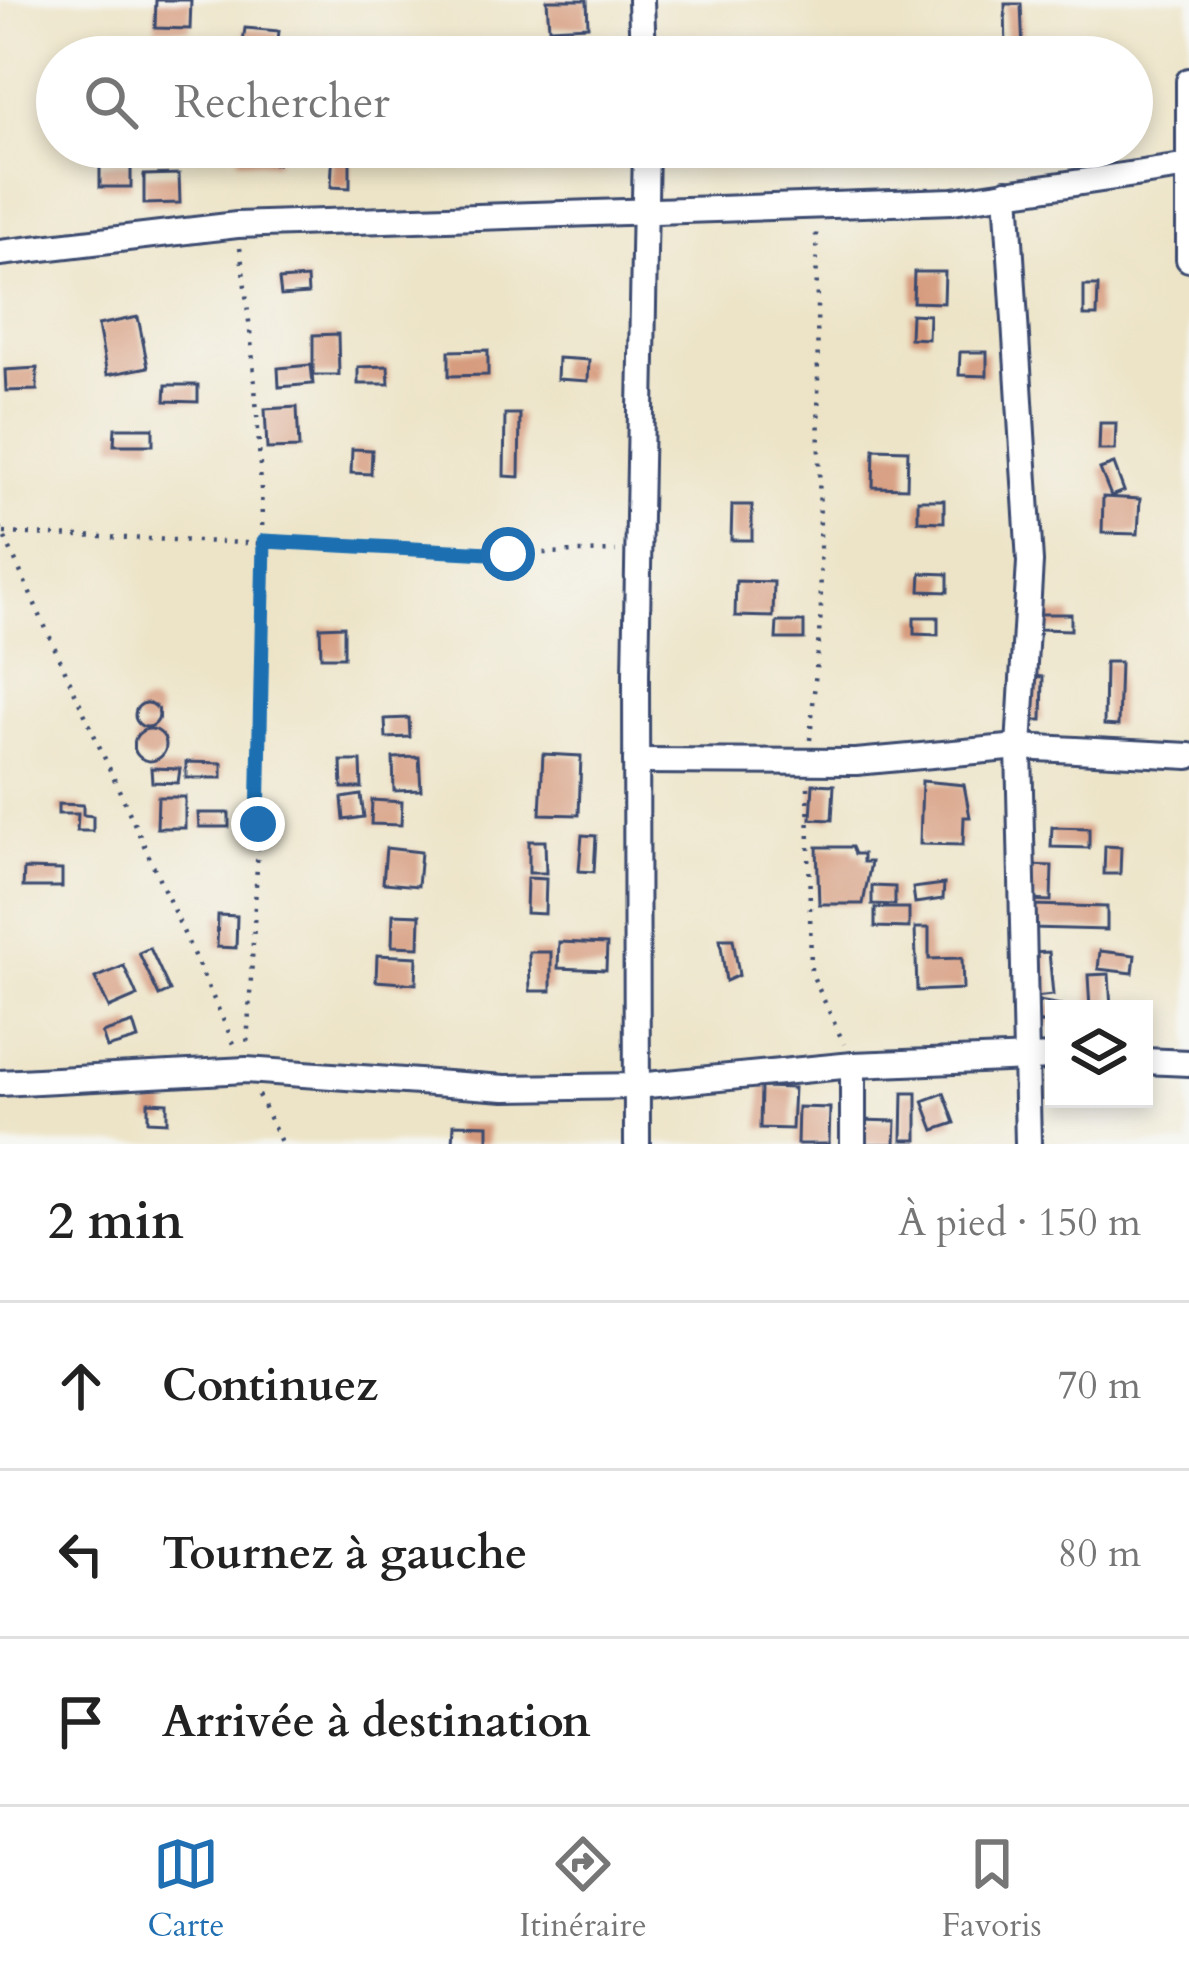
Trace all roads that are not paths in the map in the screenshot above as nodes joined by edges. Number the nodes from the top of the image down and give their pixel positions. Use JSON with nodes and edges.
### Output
{"nodes":[{"id":1,"x":641,"y":0,"type":"edge"},
{"id":2,"x":642,"y":36,"type":"edge"},
{"id":3,"x":1189,"y":81,"type":"edge"},
{"id":4,"x":1187,"y":167,"type":"edge"},
{"id":5,"x":647,"y":168,"type":"edge"},
{"id":6,"x":1007,"y":192,"type":"junction"},
{"id":7,"x":649,"y":211,"type":"junction"},
{"id":8,"x":0,"y":253,"type":"edge"},
{"id":9,"x":1189,"y":259,"type":"edge"},
{"id":10,"x":1019,"y":747,"type":"junction"},
{"id":11,"x":1189,"y":756,"type":"edge"},
{"id":12,"x":636,"y":761,"type":"junction"},
{"id":13,"x":1026,"y":1056,"type":"junction"},
{"id":14,"x":1045,"y":1057,"type":"edge"},
{"id":15,"x":1153,"y":1062,"type":"edge"},
{"id":16,"x":854,"y":1064,"type":"junction"},
{"id":17,"x":1189,"y":1064,"type":"edge"},
{"id":18,"x":0,"y":1083,"type":"edge"},
{"id":19,"x":638,"y":1086,"type":"junction"},
{"id":20,"x":637,"y":1144,"type":"edge"},
{"id":21,"x":853,"y":1144,"type":"edge"},
{"id":22,"x":1028,"y":1144,"type":"edge"}],
"edges":[{"from":1,"to":2,"type":"street"},
{"from":3,"to":4,"type":"street"},
{"from":4,"to":6,"type":"street"},
{"from":4,"to":9,"type":"street"},
{"from":5,"to":7,"type":"street"},
{"from":6,"to":7,"type":"street"},
{"from":6,"to":10,"type":"street"},
{"from":7,"to":8,"type":"street"},
{"from":7,"to":12,"type":"street"},
{"from":10,"to":11,"type":"street"},
{"from":10,"to":12,"type":"street"},
{"from":10,"to":13,"type":"street"},
{"from":12,"to":19,"type":"street"},
{"from":13,"to":14,"type":"street"},
{"from":13,"to":16,"type":"street"},
{"from":13,"to":22,"type":"street"},
{"from":15,"to":17,"type":"street"},
{"from":16,"to":19,"type":"street"},
{"from":16,"to":21,"type":"street"},
{"from":18,"to":19,"type":"street"},
{"from":19,"to":20,"type":"street"}]}
